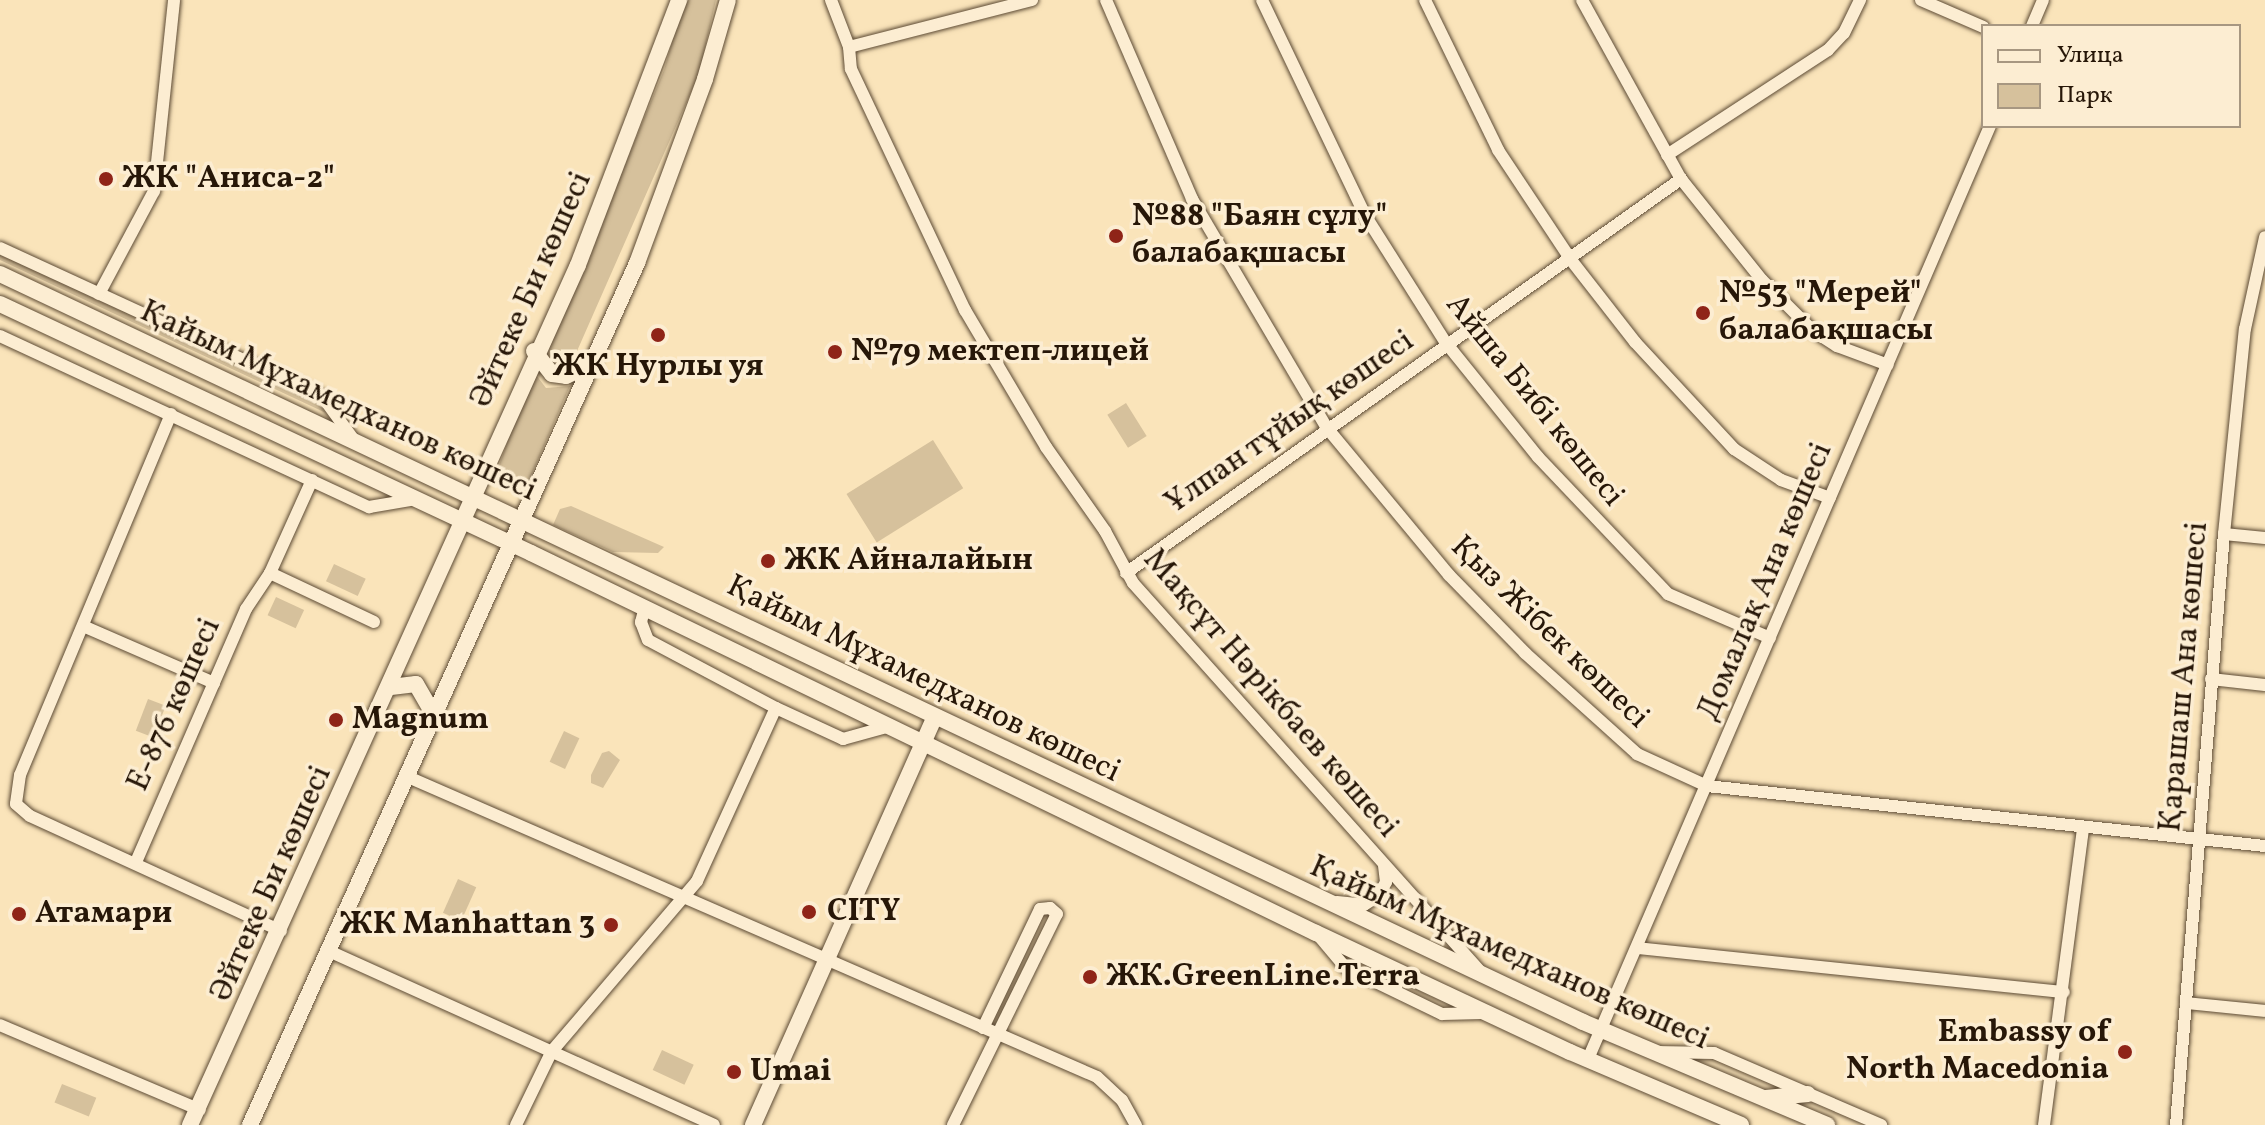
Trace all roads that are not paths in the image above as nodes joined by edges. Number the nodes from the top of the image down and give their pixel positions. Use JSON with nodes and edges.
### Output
{"nodes":[{"id":1,"x":174,"y":0,"type":"edge"},
{"id":2,"x":679,"y":0,"type":"edge"},
{"id":3,"x":728,"y":0,"type":"edge"},
{"id":4,"x":831,"y":0,"type":"edge"},
{"id":5,"x":1032,"y":0,"type":"edge"},
{"id":6,"x":1106,"y":0,"type":"edge"},
{"id":7,"x":1262,"y":0,"type":"edge"},
{"id":8,"x":1425,"y":0,"type":"edge"},
{"id":9,"x":1582,"y":0,"type":"edge"},
{"id":10,"x":1860,"y":0,"type":"edge"},
{"id":11,"x":1921,"y":0,"type":"edge"},
{"id":12,"x":2043,"y":0,"type":"edge"},
{"id":13,"x":2033,"y":24,"type":"edge"},
{"id":14,"x":1981,"y":26,"type":"edge"},
{"id":15,"x":849,"y":47,"type":"junction"},
{"id":16,"x":1989,"y":128,"type":"edge"},
{"id":17,"x":1667,"y":155,"type":"junction"},
{"id":18,"x":1681,"y":179,"type":"junction"},
{"id":19,"x":2265,"y":237,"type":"edge"},
{"id":20,"x":0,"y":248,"type":"edge"},
{"id":21,"x":1571,"y":260,"type":"junction"},
{"id":22,"x":0,"y":274,"type":"edge"},
{"id":23,"x":99,"y":294,"type":"junction"},
{"id":24,"x":0,"y":304,"type":"edge"},
{"id":25,"x":0,"y":336,"type":"edge"},
{"id":26,"x":1446,"y":343,"type":"junction"},
{"id":27,"x":534,"y":351,"type":"junction"},
{"id":28,"x":1888,"y":365,"type":"junction"},
{"id":29,"x":587,"y":366,"type":"junction"},
{"id":30,"x":171,"y":414,"type":"junction"},
{"id":31,"x":1327,"y":428,"type":"junction"},
{"id":32,"x":354,"y":440,"type":"junction"},
{"id":33,"x":312,"y":480,"type":"junction"},
{"id":34,"x":473,"y":495,"type":"junction"},
{"id":35,"x":1830,"y":498,"type":"junction"},
{"id":36,"x":417,"y":499,"type":"junction"},
{"id":37,"x":522,"y":519,"type":"junction"},
{"id":38,"x":462,"y":520,"type":"junction"},
{"id":39,"x":2224,"y":534,"type":"junction"},
{"id":40,"x":2265,"y":538,"type":"edge"},
{"id":41,"x":512,"y":543,"type":"junction"},
{"id":42,"x":270,"y":573,"type":"junction"},
{"id":43,"x":1126,"y":573,"type":"junction"},
{"id":44,"x":645,"y":607,"type":"junction"},
{"id":45,"x":374,"y":622,"type":"dead end"},
{"id":46,"x":83,"y":626,"type":"junction"},
{"id":47,"x":1770,"y":638,"type":"junction"},
{"id":48,"x":2211,"y":679,"type":"junction"},
{"id":49,"x":214,"y":683,"type":"junction"},
{"id":50,"x":2265,"y":685,"type":"edge"},
{"id":51,"x":391,"y":687,"type":"junction"},
{"id":52,"x":776,"y":708,"type":"junction"},
{"id":53,"x":432,"y":712,"type":"junction"},
{"id":54,"x":935,"y":717,"type":"junction"},
{"id":55,"x":890,"y":726,"type":"junction"},
{"id":56,"x":923,"y":742,"type":"junction"},
{"id":57,"x":408,"y":777,"type":"junction"},
{"id":58,"x":1707,"y":786,"type":"junction"},
{"id":59,"x":2083,"y":828,"type":"junction"},
{"id":60,"x":2197,"y":839,"type":"junction"},
{"id":61,"x":2265,"y":846,"type":"edge"},
{"id":62,"x":136,"y":862,"type":"junction"},
{"id":63,"x":1384,"y":866,"type":"junction"},
{"id":64,"x":684,"y":894,"type":"junction"},
{"id":65,"x":1321,"y":900,"type":"junction"},
{"id":66,"x":281,"y":931,"type":"junction"},
{"id":67,"x":1637,"y":948,"type":"junction"},
{"id":68,"x":331,"y":952,"type":"junction"},
{"id":69,"x":827,"y":958,"type":"junction"},
{"id":70,"x":1484,"y":976,"type":"junction"},
{"id":71,"x":2064,"y":992,"type":"junction"},
{"id":72,"x":2186,"y":1003,"type":"junction"},
{"id":73,"x":2265,"y":1011,"type":"edge"},
{"id":74,"x":0,"y":1025,"type":"edge"},
{"id":75,"x":977,"y":1026,"type":"junction"},
{"id":76,"x":1601,"y":1031,"type":"junction"},
{"id":77,"x":998,"y":1033,"type":"junction"},
{"id":78,"x":552,"y":1051,"type":"junction"},
{"id":79,"x":1652,"y":1052,"type":"junction"},
{"id":80,"x":1588,"y":1059,"type":"junction"},
{"id":81,"x":1808,"y":1094,"type":"junction"},
{"id":82,"x":1763,"y":1098,"type":"junction"},
{"id":83,"x":195,"y":1118,"type":"edge"},
{"id":84,"x":1739,"y":1124,"type":"edge"},
{"id":85,"x":250,"y":1125,"type":"edge"},
{"id":86,"x":516,"y":1125,"type":"edge"},
{"id":87,"x":714,"y":1125,"type":"edge"},
{"id":88,"x":753,"y":1125,"type":"edge"},
{"id":89,"x":953,"y":1125,"type":"edge"},
{"id":90,"x":1136,"y":1125,"type":"edge"},
{"id":91,"x":1827,"y":1125,"type":"edge"},
{"id":92,"x":1881,"y":1125,"type":"edge"},
{"id":93,"x":2044,"y":1125,"type":"edge"},
{"id":94,"x":2176,"y":1125,"type":"edge"}],
"edges":[{"from":1,"to":23,"type":"street"},
{"from":2,"to":27,"type":"main road","name":"Әйтеке Би көшесі"},
{"from":3,"to":29,"type":"main road"},
{"from":4,"to":15,"type":"street","name":"Мақсұт Нәрікбаев көшесі"},
{"from":5,"to":15,"type":"street"},
{"from":6,"to":31,"type":"street","name":"Қыз Жібек көшесі"},
{"from":7,"to":26,"type":"street","name":"Айша Бибі көшесі"},
{"from":8,"to":21,"type":"street"},
{"from":9,"to":17,"type":"street"},
{"from":10,"to":17,"type":"street"},
{"from":11,"to":14,"type":"street"},
{"from":12,"to":13,"type":"street"},
{"from":15,"to":43,"type":"street","name":"Мақсұт Нәрікбаев көшесі"},
{"from":16,"to":28,"type":"street","name":"Домалақ Ана көшесі"},
{"from":17,"to":18,"type":"street"},
{"from":18,"to":21,"type":"street","name":"Ұлпан тұйық көшесі"},
{"from":18,"to":28,"type":"street"},
{"from":19,"to":39,"type":"street","name":"Қарашаш Ана көшесі"},
{"from":20,"to":23,"type":"street"},
{"from":21,"to":26,"type":"street","name":"Ұлпан тұйық көшесі"},
{"from":21,"to":35,"type":"street"},
{"from":22,"to":32,"type":"main road","name":"Қайым Мұхамедханов көшесі"},
{"from":23,"to":32,"type":"street"},
{"from":24,"to":36,"type":"main road","name":"Қайым Мұхамедханов көшесі"},
{"from":25,"to":30,"type":"street"},
{"from":26,"to":31,"type":"street","name":"Ұлпан тұйық көшесі"},
{"from":26,"to":47,"type":"street","name":"Айша Бибі көшесі"},
{"from":27,"to":29,"type":"main road"},
{"from":27,"to":34,"type":"main road","name":"Әйтеке Би көшесі"},
{"from":28,"to":35,"type":"street","name":"Домалақ Ана көшесі"},
{"from":29,"to":37,"type":"main road"},
{"from":30,"to":33,"type":"street"},
{"from":30,"to":46,"type":"street"},
{"from":31,"to":43,"type":"street","name":"Ұлпан тұйық көшесі"},
{"from":31,"to":58,"type":"street","name":"Қыз Жібек көшесі"},
{"from":32,"to":34,"type":"main road","name":"Қайым Мұхамедханов көшесі"},
{"from":33,"to":36,"type":"street"},
{"from":33,"to":42,"type":"street","name":"Е-876 көшесі"},
{"from":34,"to":37,"type":"main road","name":"Қайым Мұхамедханов көшесі"},
{"from":34,"to":38,"type":"main road","name":"Әйтеке Би көшесі"},
{"from":35,"to":47,"type":"street","name":"Домалақ Ана көшесі"},
{"from":36,"to":38,"type":"main road","name":"Қайым Мұхамедханов көшесі"},
{"from":37,"to":41,"type":"main road"},
{"from":37,"to":54,"type":"main road","name":"Қайым Мұхамедханов көшесі"},
{"from":38,"to":41,"type":"main road","name":"Қайым Мұхамедханов көшесі"},
{"from":38,"to":51,"type":"main road","name":"Әйтеке Би көшесі"},
{"from":39,"to":40,"type":"street"},
{"from":39,"to":48,"type":"street","name":"Қарашаш Ана көшесі"},
{"from":41,"to":44,"type":"main road","name":"Қайым Мұхамедханов көшесі"},
{"from":41,"to":53,"type":"main road"},
{"from":42,"to":45,"type":"street"},
{"from":42,"to":49,"type":"street","name":"Е-876 көшесі"},
{"from":43,"to":63,"type":"street","name":"Мақсұт Нәрікбаев көшесі"},
{"from":44,"to":52,"type":"street"},
{"from":44,"to":55,"type":"main road","name":"Қайым Мұхамедханов көшесі"},
{"from":46,"to":49,"type":"street"},
{"from":46,"to":62,"type":"street"},
{"from":47,"to":58,"type":"street","name":"Домалақ Ана көшесі"},
{"from":48,"to":50,"type":"street"},
{"from":48,"to":60,"type":"street","name":"Қарашаш Ана көшесі"},
{"from":49,"to":62,"type":"street","name":"Е-876 көшесі"},
{"from":51,"to":53,"type":"main road"},
{"from":51,"to":66,"type":"main road","name":"Әйтеке Би көшесі"},
{"from":52,"to":55,"type":"street"},
{"from":52,"to":64,"type":"street"},
{"from":53,"to":57,"type":"main road"},
{"from":54,"to":56,"type":"main road"},
{"from":54,"to":65,"type":"main road","name":"Қайым Мұхамедханов көшесі"},
{"from":55,"to":56,"type":"main road","name":"Қайым Мұхамедханов көшесі"},
{"from":56,"to":69,"type":"main road"},
{"from":56,"to":80,"type":"main road","name":"Қайым Мұхамедханов көшесі"},
{"from":57,"to":64,"type":"street"},
{"from":57,"to":68,"type":"main road"},
{"from":58,"to":59,"type":"street","name":"Қыз Жібек көшесі"},
{"from":58,"to":67,"type":"street","name":"Домалақ Ана көшесі"},
{"from":59,"to":60,"type":"street","name":"Қыз Жібек көшесі"},
{"from":59,"to":71,"type":"street"},
{"from":60,"to":61,"type":"street","name":"Қыз Жібек көшесі"},
{"from":60,"to":72,"type":"street","name":"Қарашаш Ана көшесі"},
{"from":62,"to":66,"type":"street"},
{"from":63,"to":65,"type":"street"},
{"from":63,"to":70,"type":"street","name":"Мақсұт Нәрікбаев көшесі"},
{"from":64,"to":69,"type":"street"},
{"from":64,"to":78,"type":"street"},
{"from":65,"to":70,"type":"main road","name":"Қайым Мұхамедханов көшесі"},
{"from":66,"to":83,"type":"main road","name":"Әйтеке Би көшесі"},
{"from":67,"to":71,"type":"street"},
{"from":67,"to":76,"type":"street","name":"Домалақ Ана көшесі"},
{"from":68,"to":78,"type":"street"},
{"from":68,"to":85,"type":"main road"},
{"from":69,"to":75,"type":"street"},
{"from":69,"to":88,"type":"main road"},
{"from":70,"to":76,"type":"main road","name":"Қайым Мұхамедханов көшесі"},
{"from":71,"to":93,"type":"street"},
{"from":72,"to":73,"type":"street"},
{"from":72,"to":94,"type":"street","name":"Қарашаш Ана көшесі"},
{"from":74,"to":83,"type":"street"},
{"from":75,"to":77,"type":"street"},
{"from":75,"to":77,"type":"street"},
{"from":76,"to":79,"type":"main road","name":"Қайым Мұхамедханов көшесі"},
{"from":76,"to":80,"type":"street","name":"Домалақ Ана көшесі"},
{"from":77,"to":89,"type":"street"},
{"from":77,"to":90,"type":"street"},
{"from":78,"to":86,"type":"street"},
{"from":78,"to":87,"type":"street"},
{"from":79,"to":81,"type":"street"},
{"from":79,"to":82,"type":"main road","name":"Қайым Мұхамедханов көшесі"},
{"from":80,"to":84,"type":"main road","name":"Қайым Мұхамедханов көшесі"},
{"from":81,"to":82,"type":"main road"},
{"from":81,"to":92,"type":"street"},
{"from":82,"to":91,"type":"main road","name":"Қайым Мұхамедханов көшесі"}]}
